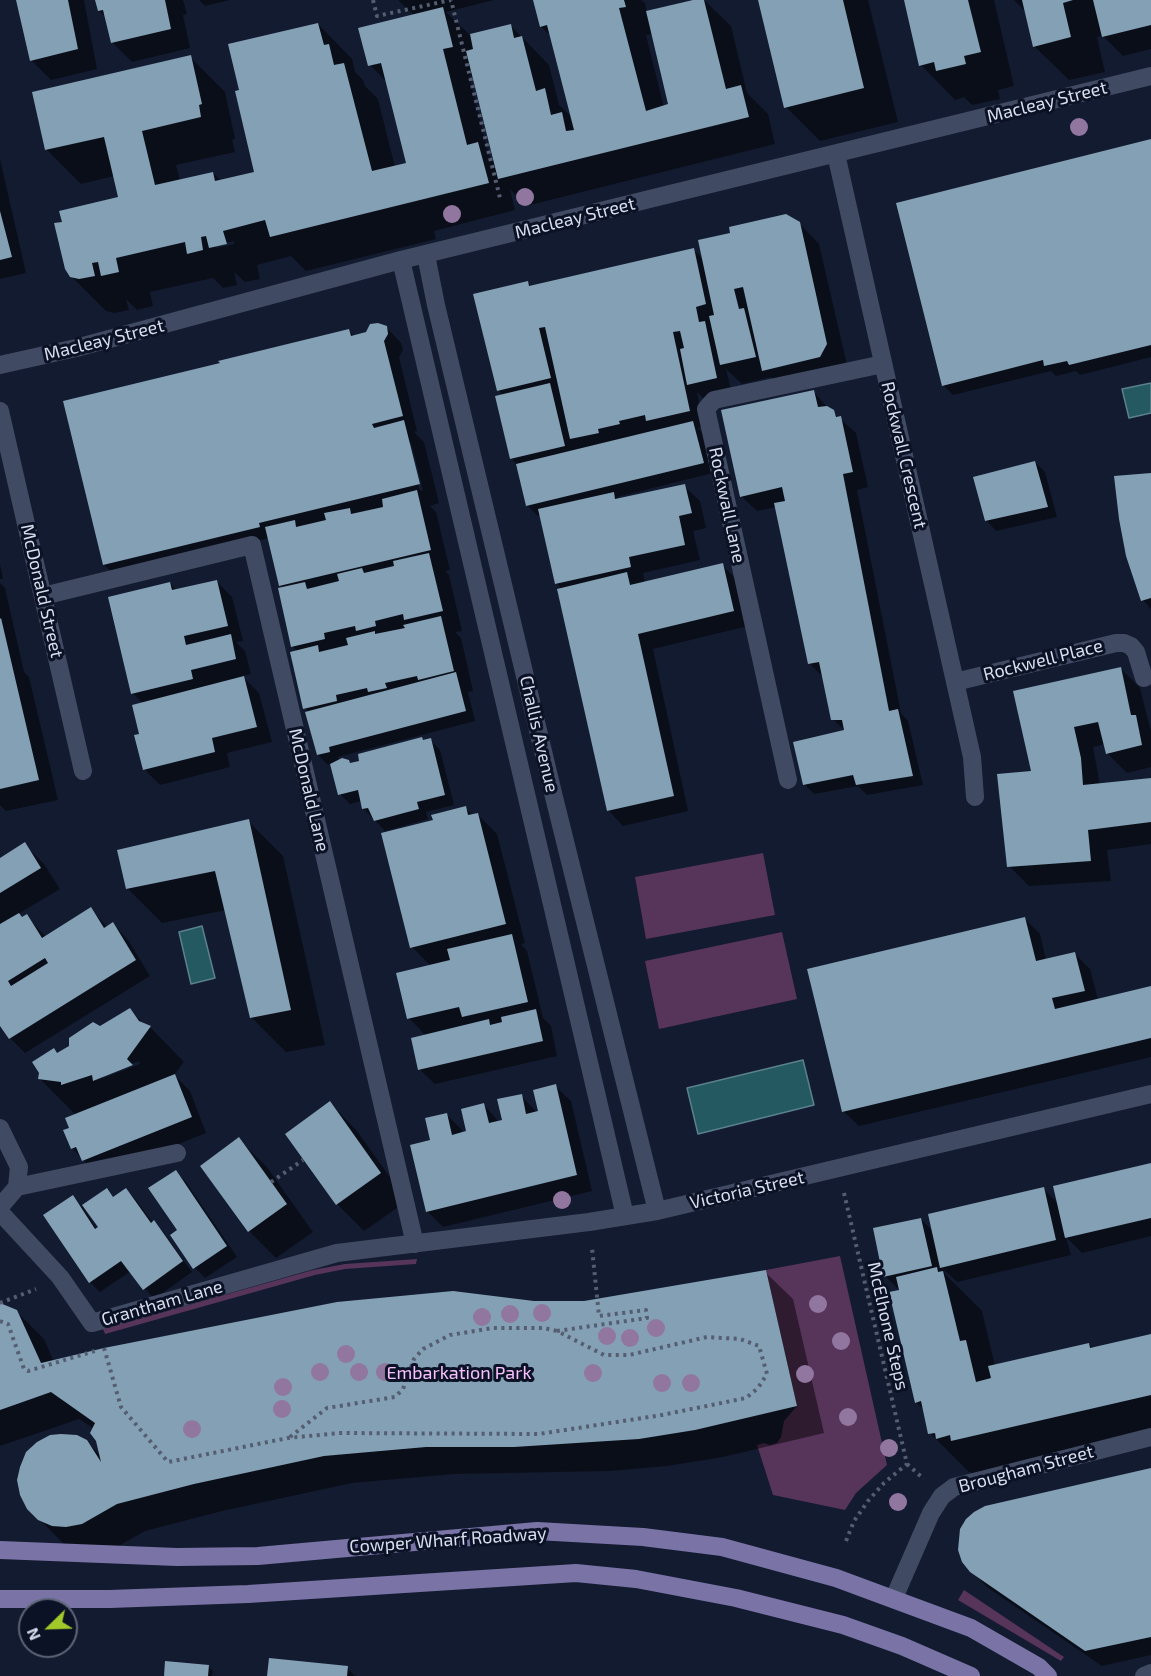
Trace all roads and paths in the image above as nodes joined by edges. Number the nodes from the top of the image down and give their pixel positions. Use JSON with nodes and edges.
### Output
{"nodes":[{"id":1,"x":373,"y":0,"type":"edge"},
{"id":2,"x":434,"y":2,"type":"edge"},
{"id":3,"x":1151,"y":76,"type":"edge"},
{"id":4,"x":836,"y":154,"type":"junction"},
{"id":5,"x":500,"y":198,"type":"dead end"},
{"id":6,"x":426,"y":255,"type":"junction"},
{"id":7,"x":402,"y":260,"type":"junction"},
{"id":8,"x":883,"y":364,"type":"junction"},
{"id":9,"x":0,"y":365,"type":"edge"},
{"id":10,"x":0,"y":411,"type":"edge"},
{"id":11,"x":43,"y":596,"type":"junction"},
{"id":12,"x":1144,"y":678,"type":"dead end"},
{"id":13,"x":956,"y":682,"type":"junction"},
{"id":14,"x":83,"y":771,"type":"dead end"},
{"id":15,"x":788,"y":780,"type":"dead end"},
{"id":16,"x":554,"y":797,"type":"junction"},
{"id":17,"x":975,"y":797,"type":"dead end"},
{"id":18,"x":527,"y":802,"type":"junction"},
{"id":19,"x":1151,"y":1094,"type":"edge"},
{"id":20,"x":0,"y":1128,"type":"edge"},
{"id":21,"x":177,"y":1153,"type":"dead end"},
{"id":22,"x":303,"y":1160,"type":"dead end"},
{"id":23,"x":838,"y":1169,"type":"junction"},
{"id":24,"x":271,"y":1182,"type":"dead end"},
{"id":25,"x":17,"y":1187,"type":"junction"},
{"id":26,"x":0,"y":1207,"type":"edge"},
{"id":27,"x":657,"y":1211,"type":"junction"},
{"id":28,"x":0,"y":1212,"type":"edge"},
{"id":29,"x":625,"y":1216,"type":"junction"},
{"id":30,"x":415,"y":1244,"type":"junction"},
{"id":31,"x":337,"y":1253,"type":"joint"},
{"id":32,"x":593,"y":1263,"type":"dead end"},
{"id":33,"x":44,"y":1286,"type":"dead end"},
{"id":34,"x":0,"y":1303,"type":"edge"},
{"id":35,"x":0,"y":1321,"type":"edge"},
{"id":36,"x":557,"y":1331,"type":"junction"},
{"id":37,"x":104,"y":1348,"type":"dead end"},
{"id":38,"x":74,"y":1358,"type":"dead end"},
{"id":39,"x":1151,"y":1437,"type":"edge"},
{"id":40,"x":288,"y":1438,"type":"junction"},
{"id":41,"x":846,"y":1540,"type":"dead end"},
{"id":42,"x":0,"y":1550,"type":"edge"},
{"id":43,"x":894,"y":1598,"type":"junction"},
{"id":44,"x":0,"y":1599,"type":"edge"},
{"id":45,"x":1151,"y":1673,"type":"edge"},
{"id":46,"x":971,"y":1676,"type":"edge"},
{"id":47,"x":1048,"y":1676,"type":"edge"},
{"id":48,"x":1144,"y":1676,"type":"edge"}],
"edges":[{"from":1,"to":2,"type":"path"},
{"from":2,"to":5,"type":"path"},
{"from":3,"to":4,"type":"street","name":"Macleay Street"},
{"from":4,"to":6,"type":"street","name":"Macleay Street"},
{"from":4,"to":8,"type":"street","name":"Rockwall Crescent"},
{"from":6,"to":7,"type":"street","name":"Macleay Street"},
{"from":6,"to":16,"type":"street","name":"Challis Avenue"},
{"from":7,"to":9,"type":"street","name":"Macleay Street"},
{"from":7,"to":18,"type":"street","name":"Challis Avenue"},
{"from":8,"to":13,"type":"street","name":"Rockwall Crescent"},
{"from":8,"to":15,"type":"street","name":"Rockwall Lane"},
{"from":10,"to":11,"type":"street","name":"McDonald Street"},
{"from":11,"to":14,"type":"street","name":"McDonald Street"},
{"from":11,"to":30,"type":"street","name":"McDonald Lane"},
{"from":12,"to":13,"type":"street","name":"Rockwell Place"},
{"from":13,"to":17,"type":"street","name":"Rockwall Crescent"},
{"from":16,"to":18,"type":"street"},
{"from":16,"to":27,"type":"street","name":"Challis Avenue"},
{"from":18,"to":29,"type":"street","name":"Challis Avenue"},
{"from":19,"to":23,"type":"street","name":"Victoria Street"},
{"from":20,"to":25,"type":"street"},
{"from":21,"to":25,"type":"street"},
{"from":22,"to":24,"type":"path"},
{"from":23,"to":27,"type":"street","name":"Victoria Street"},
{"from":23,"to":41,"type":"path","name":"McElhone Steps"},
{"from":25,"to":26,"type":"street"},
{"from":27,"to":29,"type":"street","name":"Victoria Street"},
{"from":28,"to":31,"type":"street","name":"Grantham Lane"},
{"from":29,"to":30,"type":"street","name":"Victoria Street"},
{"from":30,"to":31,"type":"street","name":"Victoria Street"},
{"from":32,"to":36,"type":"path"},
{"from":33,"to":34,"type":"path"},
{"from":35,"to":38,"type":"path"},
{"from":36,"to":40,"type":"path"},
{"from":36,"to":40,"type":"path"},
{"from":37,"to":40,"type":"path"},
{"from":39,"to":43,"type":"street","name":"Brougham Street"},
{"from":42,"to":43,"type":"main road","name":"Cowper Wharf Roadway"},
{"from":43,"to":47,"type":"main road","name":"Cowper Wharf Roadway"},
{"from":44,"to":46,"type":"main road"},
{"from":45,"to":48,"type":"street"}]}
